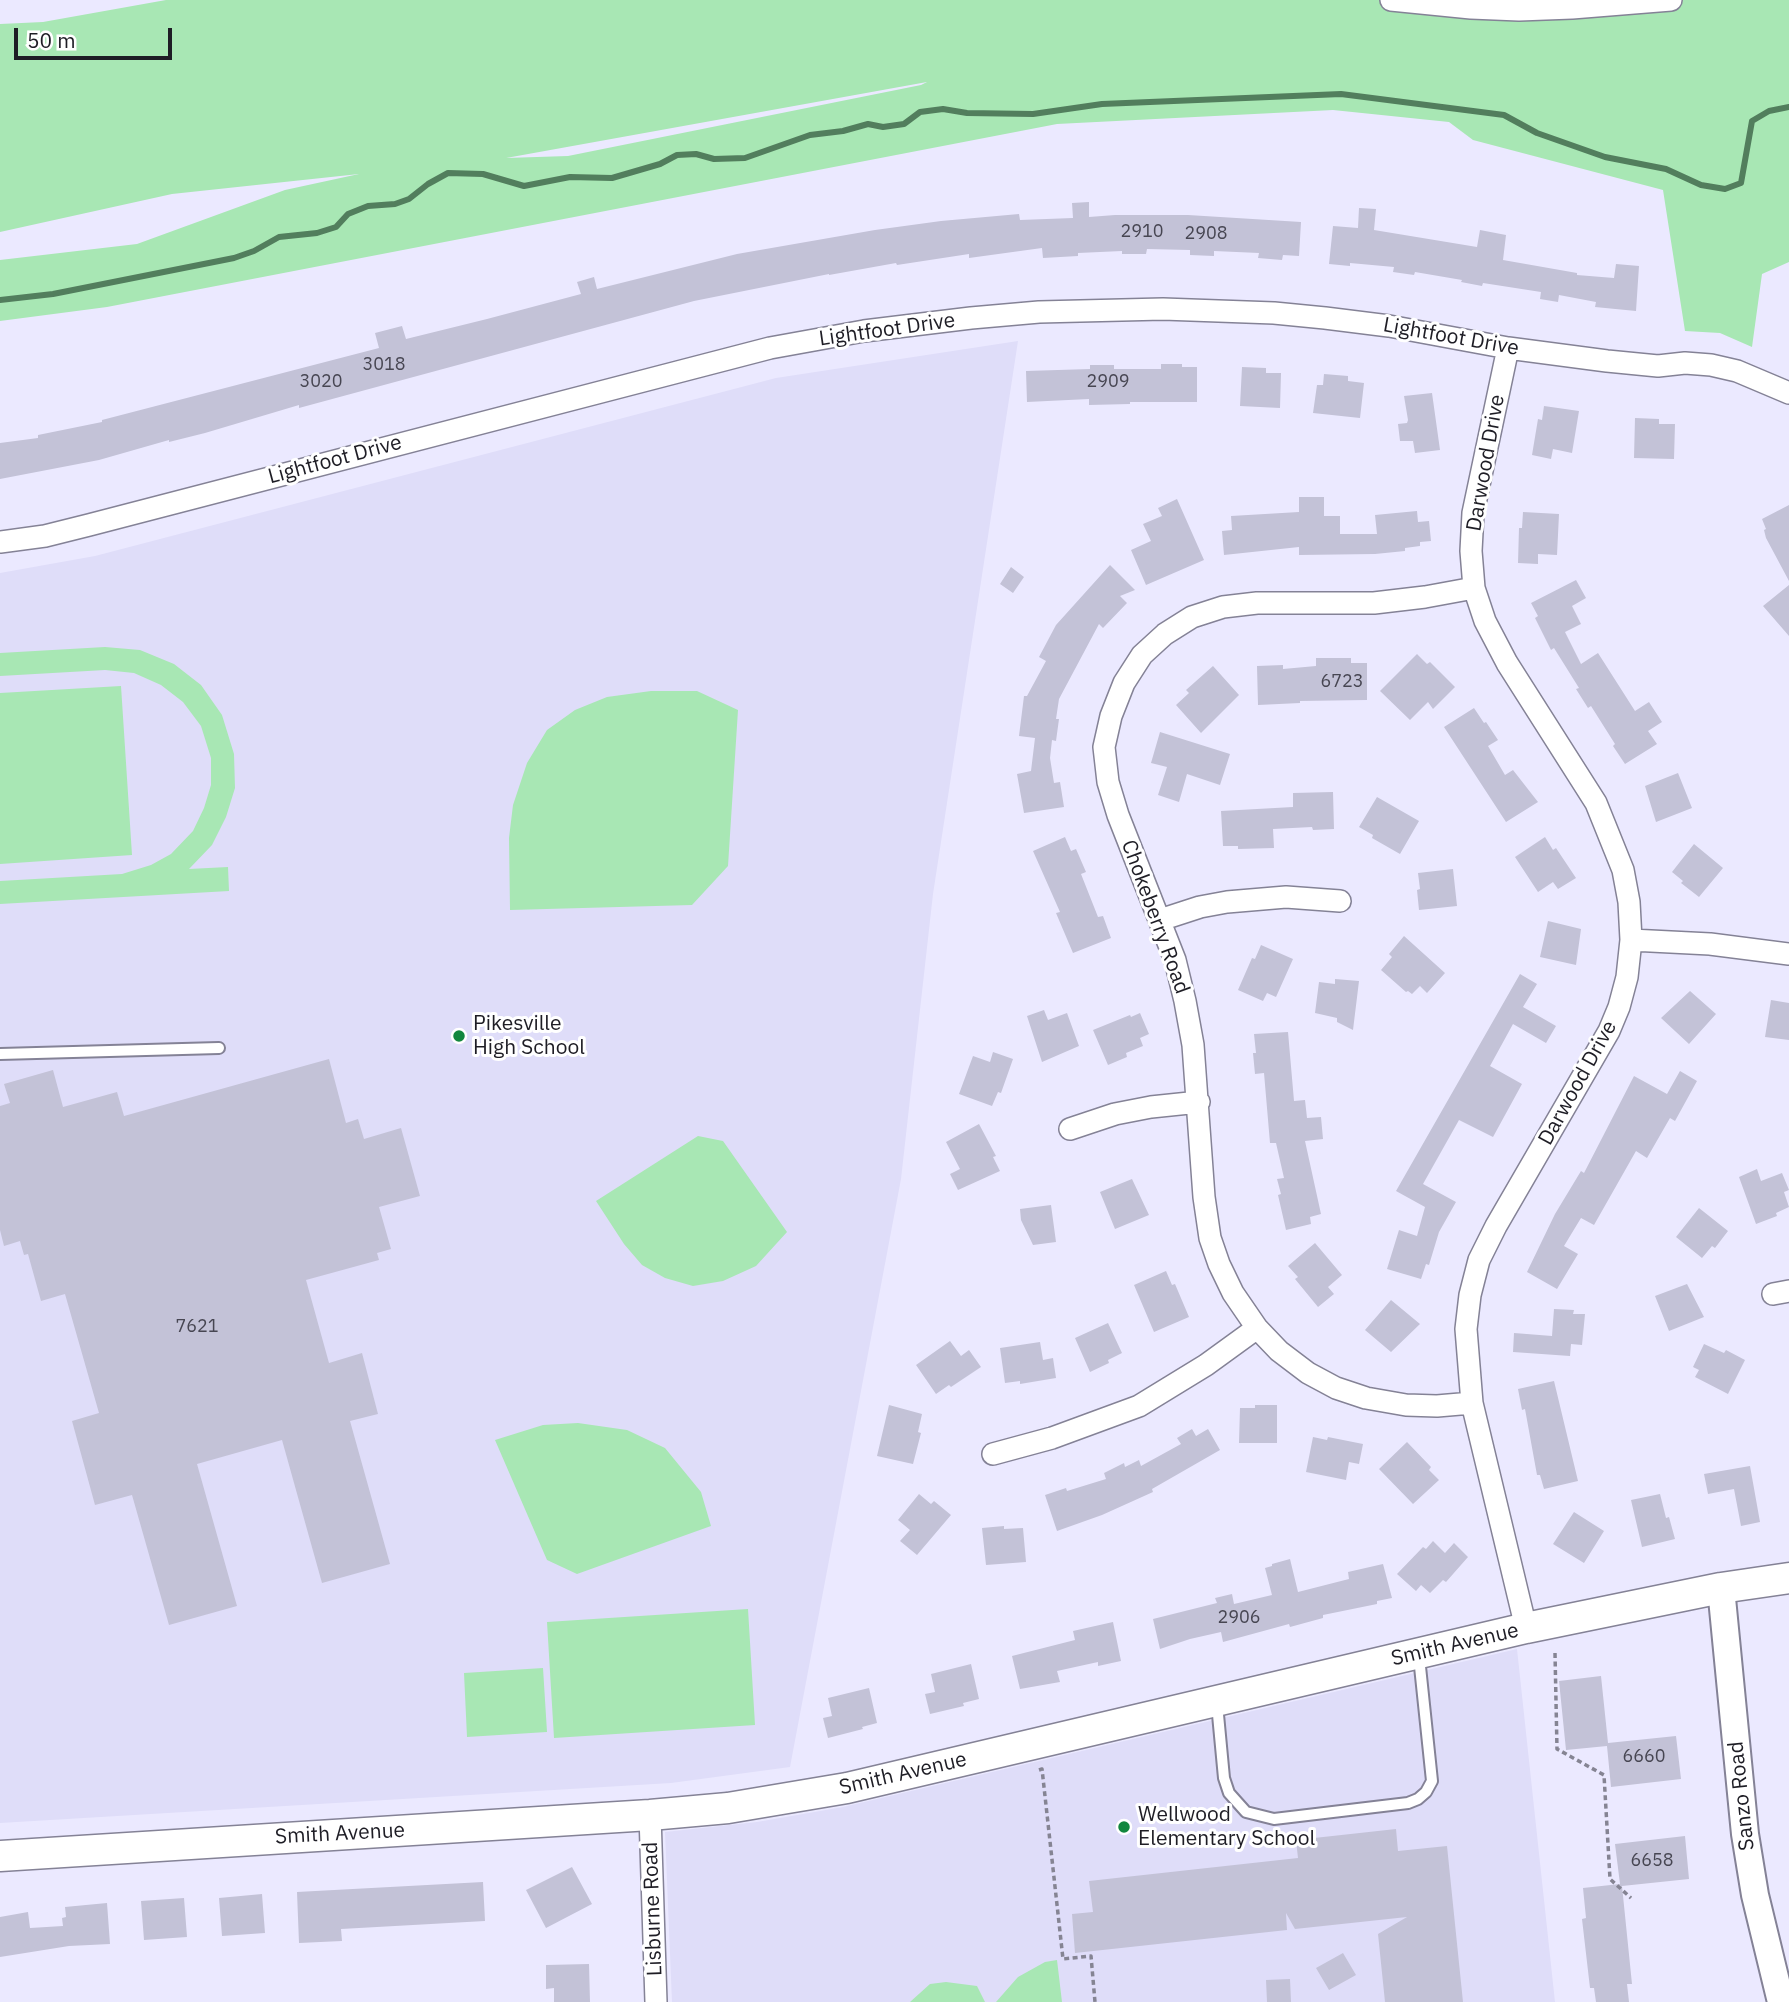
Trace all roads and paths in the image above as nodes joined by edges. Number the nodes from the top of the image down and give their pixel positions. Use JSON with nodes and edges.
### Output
{"nodes":[{"id":1,"x":1391,"y":0,"type":"edge"},
{"id":2,"x":1671,"y":0,"type":"edge"},
{"id":3,"x":1508,"y":348,"type":"junction"},
{"id":4,"x":1789,"y":393,"type":"edge"},
{"id":5,"x":0,"y":542,"type":"edge"},
{"id":6,"x":1474,"y":588,"type":"junction"},
{"id":7,"x":1340,"y":901,"type":"dead end"},
{"id":8,"x":1160,"y":920,"type":"junction"},
{"id":9,"x":1631,"y":940,"type":"junction"},
{"id":10,"x":1789,"y":954,"type":"edge"},
{"id":11,"x":219,"y":1048,"type":"dead end"},
{"id":12,"x":0,"y":1054,"type":"edge"},
{"id":13,"x":1199,"y":1102,"type":"junction"},
{"id":14,"x":1070,"y":1129,"type":"dead end"},
{"id":15,"x":1256,"y":1328,"type":"junction"},
{"id":16,"x":1472,"y":1403,"type":"junction"},
{"id":17,"x":993,"y":1454,"type":"dead end"},
{"id":18,"x":1789,"y":1578,"type":"edge"},
{"id":19,"x":1721,"y":1588,"type":"junction"},
{"id":20,"x":1526,"y":1628,"type":"junction"},
{"id":21,"x":1419,"y":1653,"type":"junction"},
{"id":22,"x":1555,"y":1653,"type":"dead end"},
{"id":23,"x":1216,"y":1701,"type":"junction"},
{"id":24,"x":1030,"y":1772,"type":"dead end"},
{"id":25,"x":650,"y":1815,"type":"junction"},
{"id":26,"x":0,"y":1856,"type":"edge"},
{"id":27,"x":1631,"y":1898,"type":"dead end"},
{"id":28,"x":656,"y":2002,"type":"edge"},
{"id":29,"x":1096,"y":2002,"type":"edge"},
{"id":30,"x":1781,"y":2002,"type":"edge"}],
"edges":[{"from":1,"to":2,"type":"street"},
{"from":3,"to":4,"type":"street","name":"Lightfoot Drive"},
{"from":3,"to":5,"type":"street","name":"Lightfoot Drive"},
{"from":3,"to":6,"type":"street","name":"Darwood Drive"},
{"from":6,"to":8,"type":"street","name":"Chokeberry Road"},
{"from":6,"to":9,"type":"street","name":"Darwood Drive"},
{"from":7,"to":8,"type":"street"},
{"from":8,"to":13,"type":"street","name":"Chokeberry Road"},
{"from":9,"to":10,"type":"street"},
{"from":9,"to":16,"type":"street","name":"Darwood Drive"},
{"from":11,"to":12,"type":"lane"},
{"from":13,"to":14,"type":"street"},
{"from":13,"to":15,"type":"street","name":"Chokeberry Road"},
{"from":15,"to":16,"type":"street","name":"Chokeberry Road"},
{"from":15,"to":17,"type":"street"},
{"from":16,"to":20,"type":"street","name":"Darwood Drive"},
{"from":18,"to":19,"type":"main road","name":"Smith Avenue"},
{"from":19,"to":20,"type":"main road","name":"Smith Avenue"},
{"from":19,"to":30,"type":"street","name":"Sanzo Road"},
{"from":20,"to":21,"type":"main road","name":"Smith Avenue"},
{"from":21,"to":23,"type":"main road","name":"Smith Avenue"},
{"from":21,"to":23,"type":"lane"},
{"from":22,"to":27,"type":"path"},
{"from":23,"to":25,"type":"main road","name":"Smith Avenue"},
{"from":24,"to":29,"type":"path"},
{"from":25,"to":26,"type":"main road","name":"Smith Avenue"},
{"from":25,"to":28,"type":"street","name":"Lisburne Road"}]}
